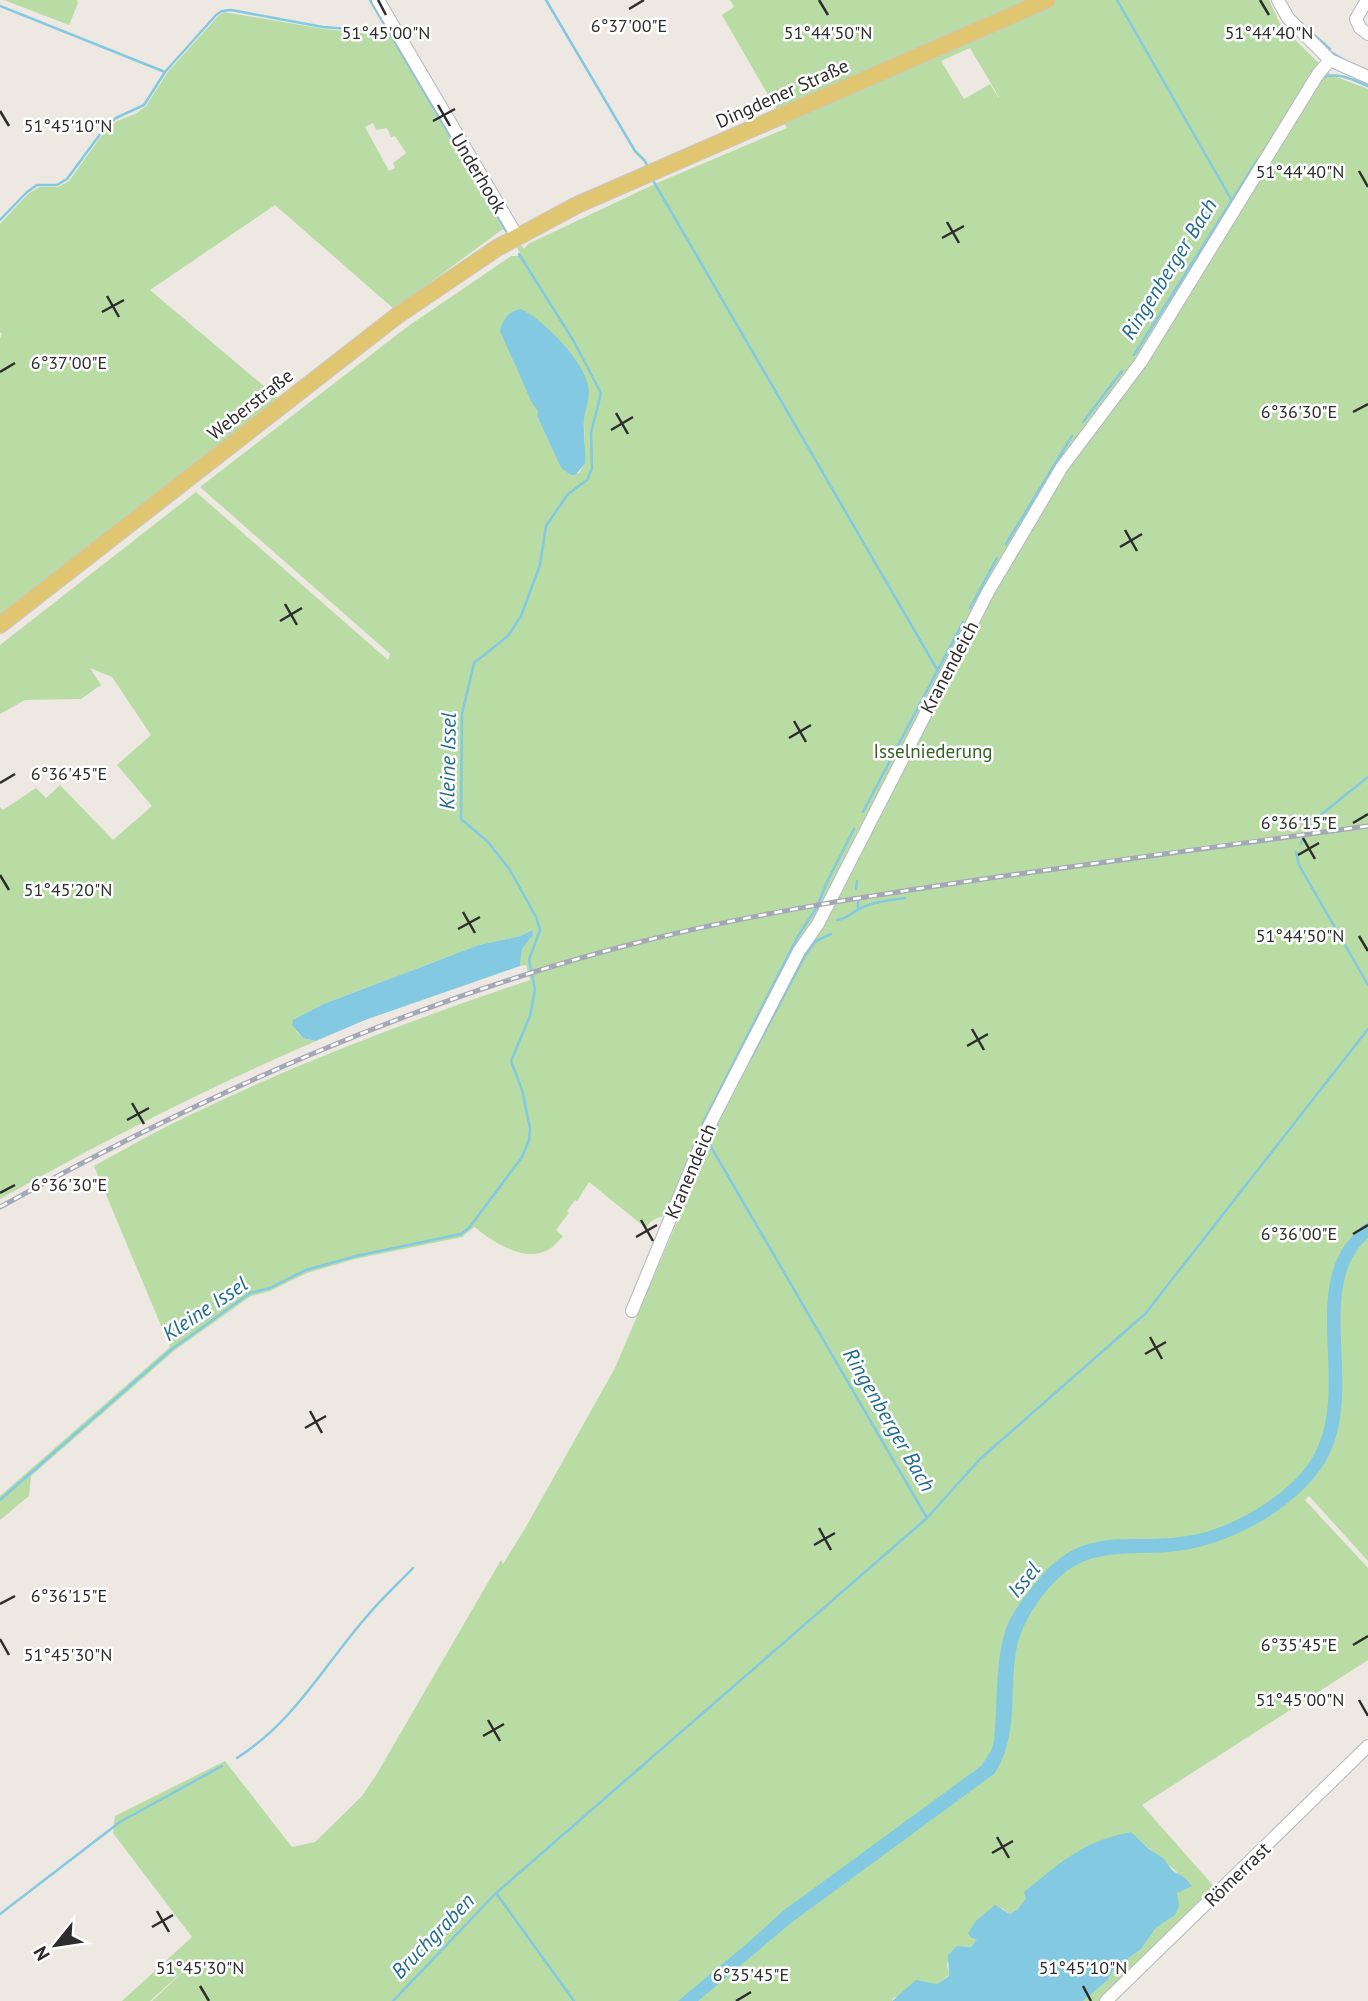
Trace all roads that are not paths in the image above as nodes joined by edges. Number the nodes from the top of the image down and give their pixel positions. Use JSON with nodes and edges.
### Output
{"nodes":[{"id":1,"x":378,"y":0,"type":"edge"},
{"id":2,"x":1047,"y":0,"type":"edge"},
{"id":3,"x":1278,"y":0,"type":"edge"},
{"id":4,"x":1367,"y":0,"type":"edge"},
{"id":5,"x":1368,"y":34,"type":"edge"},
{"id":6,"x":1330,"y":60,"type":"junction"},
{"id":7,"x":1368,"y":77,"type":"edge"},
{"id":8,"x":534,"y":227,"type":"joint"},
{"id":9,"x":517,"y":236,"type":"junction"},
{"id":10,"x":0,"y":625,"type":"edge"},
{"id":11,"x":632,"y":1311,"type":"dead end"},
{"id":12,"x":1368,"y":1746,"type":"edge"},
{"id":13,"x":1106,"y":2001,"type":"edge"}],
"edges":[{"from":1,"to":9,"type":"street","name":"Underhook"},
{"from":2,"to":8,"type":"main road","name":"Dingdener Straße"},
{"from":3,"to":6,"type":"street"},
{"from":4,"to":5,"type":"street"},
{"from":6,"to":7,"type":"street"},
{"from":6,"to":11,"type":"street","name":"Kranendeich"},
{"from":8,"to":9,"type":"main road","name":"Weberstraße"},
{"from":9,"to":10,"type":"main road","name":"Weberstraße"},
{"from":12,"to":13,"type":"street","name":"Römerrast"}]}
